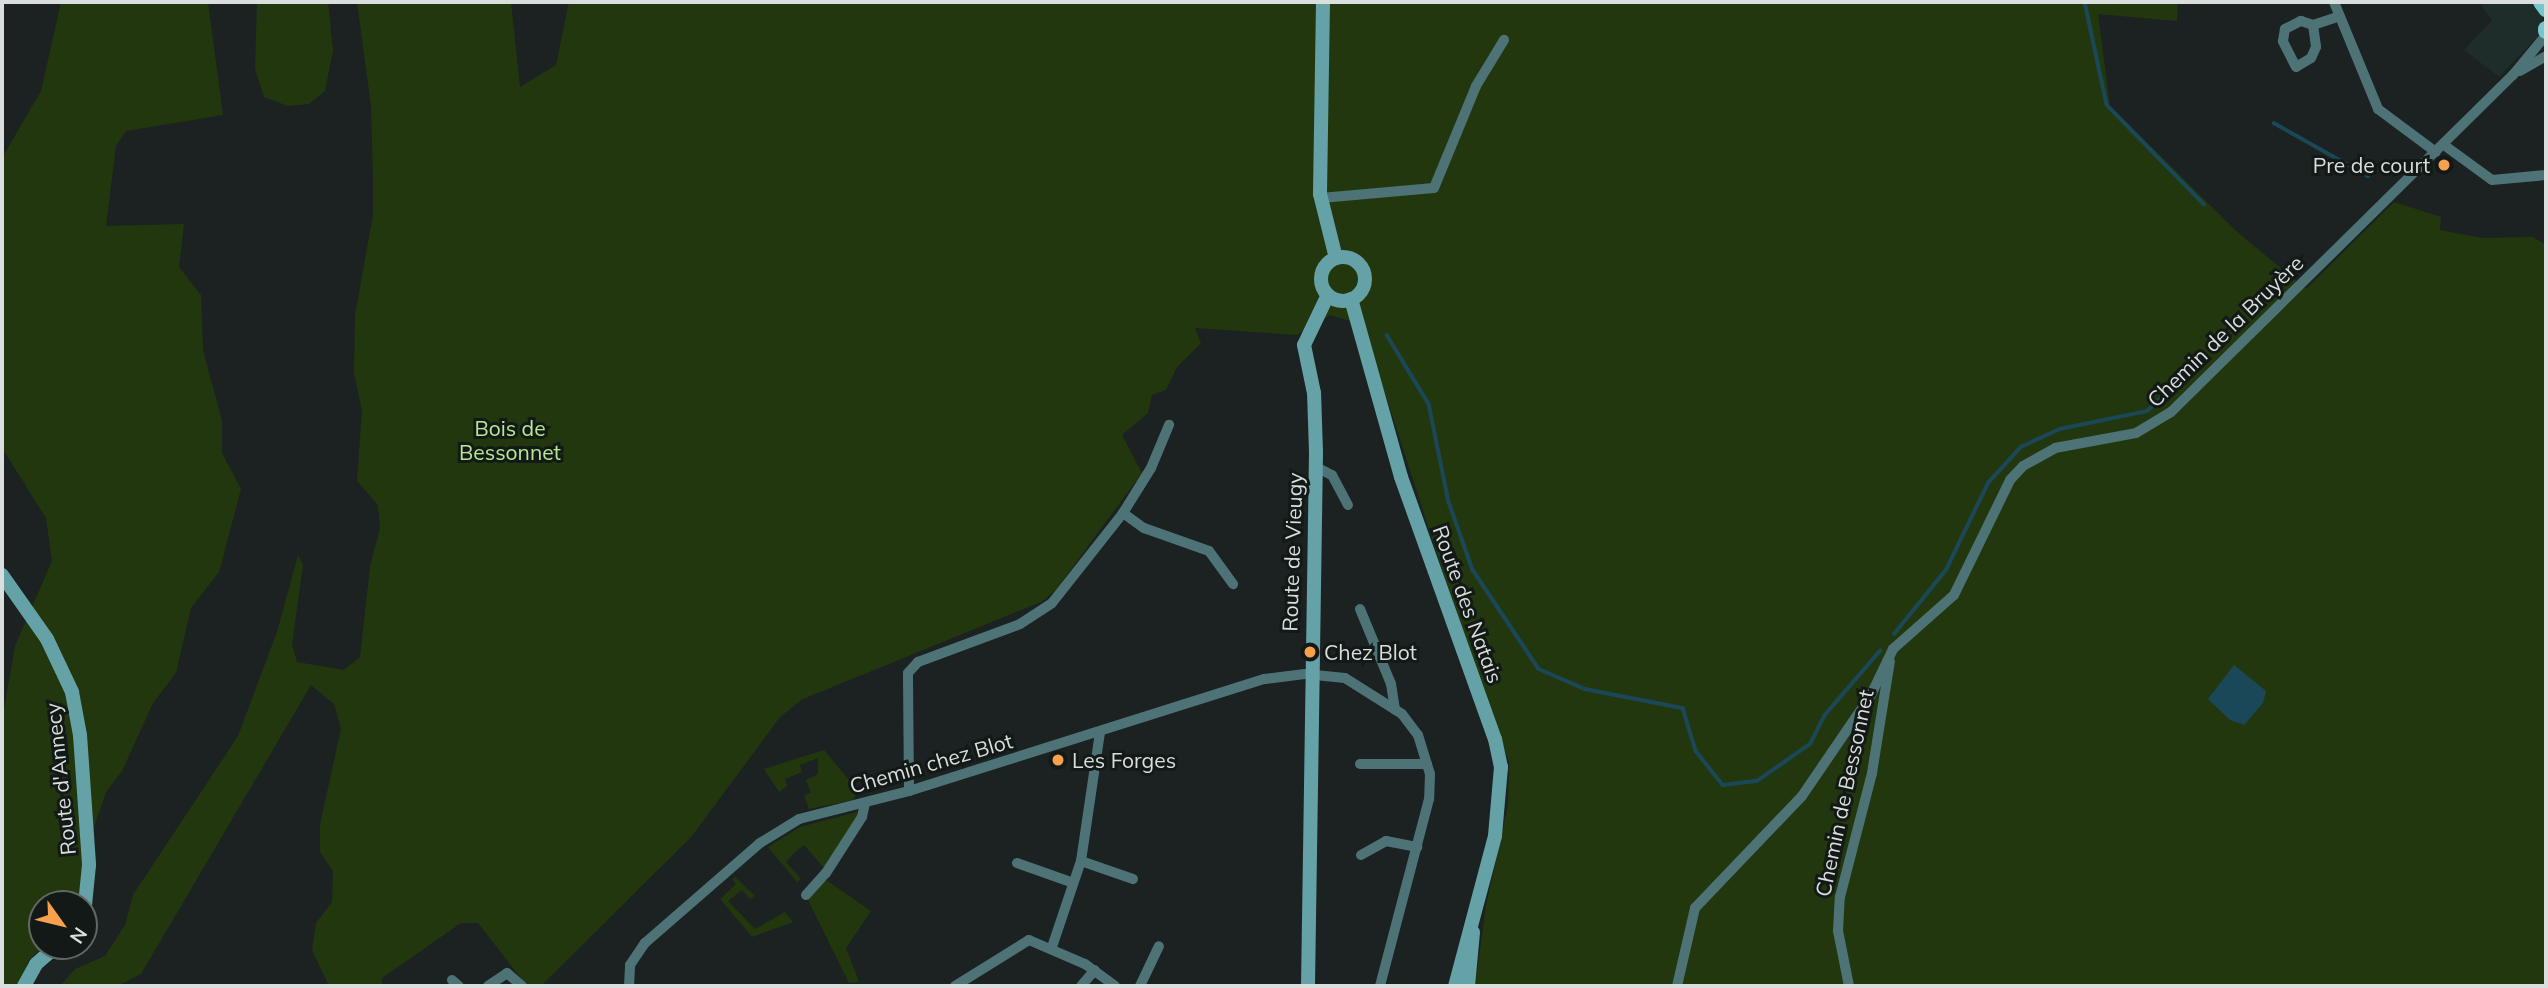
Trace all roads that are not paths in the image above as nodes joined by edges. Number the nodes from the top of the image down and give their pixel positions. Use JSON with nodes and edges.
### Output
{"nodes":[{"id":1,"x":1323,"y":2,"type":"edge"},
{"id":2,"x":2334,"y":2,"type":"edge"},
{"id":3,"x":2541,"y":2,"type":"edge"},
{"id":4,"x":2546,"y":9,"type":"edge"},
{"id":5,"x":2340,"y":16,"type":"junction"},
{"id":6,"x":2314,"y":25,"type":"junction"},
{"id":7,"x":2546,"y":32,"type":"edge"},
{"id":8,"x":1504,"y":40,"type":"dead end"},
{"id":9,"x":2546,"y":56,"type":"edge"},
{"id":10,"x":2513,"y":75,"type":"junction"},
{"id":11,"x":2440,"y":149,"type":"junction"},
{"id":12,"x":2546,"y":175,"type":"edge"},
{"id":13,"x":1321,"y":198,"type":"junction"},
{"id":14,"x":1336,"y":258,"type":"junction"},
{"id":15,"x":1328,"y":295,"type":"junction"},
{"id":16,"x":1351,"y":299,"type":"junction"},
{"id":17,"x":1169,"y":425,"type":"dead end"},
{"id":18,"x":1316,"y":467,"type":"junction"},
{"id":19,"x":1348,"y":505,"type":"dead end"},
{"id":20,"x":1123,"y":513,"type":"junction"},
{"id":21,"x":2,"y":575,"type":"edge"},
{"id":22,"x":1233,"y":584,"type":"dead end"},
{"id":23,"x":1360,"y":609,"type":"dead end"},
{"id":24,"x":1893,"y":649,"type":"junction"},
{"id":25,"x":1310,"y":674,"type":"junction"},
{"id":26,"x":1395,"y":710,"type":"junction"},
{"id":27,"x":1101,"y":733,"type":"junction"},
{"id":28,"x":1360,"y":764,"type":"dead end"},
{"id":29,"x":1427,"y":764,"type":"junction"},
{"id":30,"x":909,"y":791,"type":"junction"},
{"id":31,"x":865,"y":803,"type":"junction"},
{"id":32,"x":1417,"y":848,"type":"junction"},
{"id":33,"x":1360,"y":855,"type":"dead end"},
{"id":34,"x":1081,"y":861,"type":"junction"},
{"id":35,"x":1017,"y":863,"type":"dead end"},
{"id":36,"x":1133,"y":879,"type":"dead end"},
{"id":37,"x":1071,"y":882,"type":"junction"},
{"id":38,"x":86,"y":890,"type":"edge"},
{"id":39,"x":806,"y":895,"type":"dead end"},
{"id":40,"x":1472,"y":928,"type":"junction"},
{"id":41,"x":1159,"y":946,"type":"dead end"},
{"id":42,"x":1052,"y":947,"type":"junction"},
{"id":43,"x":41,"y":960,"type":"edge"},
{"id":44,"x":1096,"y":970,"type":"junction"},
{"id":45,"x":1454,"y":982,"type":"edge"},
{"id":46,"x":24,"y":986,"type":"edge"},
{"id":47,"x":488,"y":986,"type":"edge"},
{"id":48,"x":522,"y":986,"type":"edge"},
{"id":49,"x":629,"y":986,"type":"edge"},
{"id":50,"x":955,"y":986,"type":"edge"},
{"id":51,"x":1081,"y":986,"type":"edge"},
{"id":52,"x":1115,"y":986,"type":"edge"},
{"id":53,"x":1140,"y":986,"type":"edge"},
{"id":54,"x":1308,"y":986,"type":"edge"},
{"id":55,"x":1380,"y":986,"type":"edge"},
{"id":56,"x":1468,"y":986,"type":"edge"},
{"id":57,"x":1677,"y":986,"type":"edge"},
{"id":58,"x":1849,"y":986,"type":"edge"}],
"edges":[{"from":1,"to":13,"type":"street"},
{"from":2,"to":5,"type":"street"},
{"from":3,"to":4,"type":"main road"},
{"from":5,"to":6,"type":"street"},
{"from":5,"to":11,"type":"street"},
{"from":6,"to":6,"type":"street"},
{"from":7,"to":10,"type":"street"},
{"from":8,"to":13,"type":"street"},
{"from":9,"to":10,"type":"street"},
{"from":10,"to":11,"type":"street","name":"Chemin de la Bruyère"},
{"from":11,"to":12,"type":"street"},
{"from":11,"to":24,"type":"street","name":"Chemin de la Bruyère"},
{"from":13,"to":14,"type":"street"},
{"from":14,"to":15,"type":"street","name":"Route de Vieugy"},
{"from":14,"to":16,"type":"street"},
{"from":15,"to":16,"type":"street"},
{"from":15,"to":18,"type":"street","name":"Route de Vieugy"},
{"from":16,"to":40,"type":"street","name":"Route des Natais"},
{"from":17,"to":20,"type":"street"},
{"from":18,"to":19,"type":"street"},
{"from":18,"to":25,"type":"street","name":"Route de Vieugy"},
{"from":20,"to":22,"type":"street"},
{"from":20,"to":30,"type":"street"},
{"from":21,"to":38,"type":"street","name":"Route d'Annecy"},
{"from":23,"to":26,"type":"street"},
{"from":24,"to":57,"type":"street","name":"Chemin de la Bruyère"},
{"from":24,"to":58,"type":"street","name":"Chemin de Bessonnet"},
{"from":25,"to":26,"type":"street","name":"Chemin chez Blot"},
{"from":25,"to":27,"type":"street","name":"Chemin chez Blot"},
{"from":25,"to":54,"type":"street","name":"Route de Vieugy"},
{"from":26,"to":29,"type":"street"},
{"from":27,"to":30,"type":"street","name":"Chemin chez Blot"},
{"from":27,"to":34,"type":"street"},
{"from":28,"to":29,"type":"street"},
{"from":29,"to":32,"type":"street"},
{"from":30,"to":31,"type":"street","name":"Chemin chez Blot"},
{"from":31,"to":39,"type":"street"},
{"from":31,"to":49,"type":"street","name":"Chemin chez Blot"},
{"from":32,"to":33,"type":"street"},
{"from":32,"to":55,"type":"street"},
{"from":34,"to":36,"type":"street"},
{"from":34,"to":37,"type":"street"},
{"from":35,"to":37,"type":"street"},
{"from":37,"to":42,"type":"street"},
{"from":40,"to":45,"type":"street","name":"Route des Natais"},
{"from":40,"to":56,"type":"street","name":"Route des Natais"},
{"from":41,"to":53,"type":"street"},
{"from":42,"to":44,"type":"street"},
{"from":42,"to":50,"type":"street"},
{"from":43,"to":46,"type":"street"},
{"from":44,"to":51,"type":"street"},
{"from":44,"to":52,"type":"street"},
{"from":47,"to":48,"type":"street"}]}
